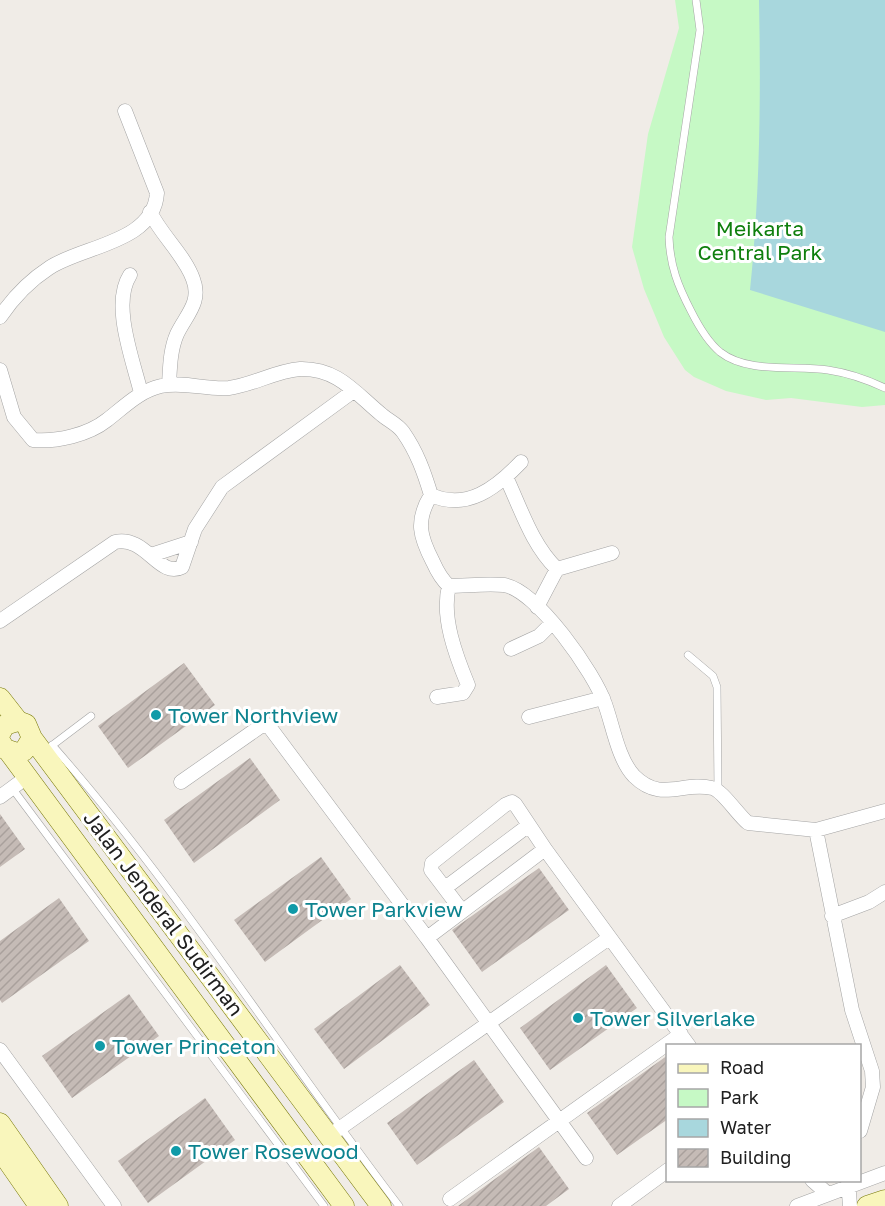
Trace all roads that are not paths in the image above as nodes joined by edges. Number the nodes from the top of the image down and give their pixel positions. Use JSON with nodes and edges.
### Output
{"nodes":[{"id":1,"x":696,"y":0,"type":"edge"},
{"id":2,"x":125,"y":111,"type":"dead end"},
{"id":3,"x":150,"y":212,"type":"junction"},
{"id":4,"x":130,"y":275,"type":"dead end"},
{"id":5,"x":0,"y":317,"type":"edge"},
{"id":6,"x":0,"y":370,"type":"edge"},
{"id":7,"x":169,"y":385,"type":"junction"},
{"id":8,"x":885,"y":388,"type":"edge"},
{"id":9,"x":352,"y":392,"type":"dead end"},
{"id":10,"x":141,"y":393,"type":"junction"},
{"id":11,"x":521,"y":462,"type":"dead end"},
{"id":12,"x":506,"y":477,"type":"junction"},
{"id":13,"x":431,"y":495,"type":"junction"},
{"id":14,"x":191,"y":542,"type":"junction"},
{"id":15,"x":612,"y":553,"type":"dead end"},
{"id":16,"x":151,"y":555,"type":"junction"},
{"id":17,"x":557,"y":569,"type":"junction"},
{"id":18,"x":449,"y":586,"type":"junction"},
{"id":19,"x":537,"y":607,"type":"junction"},
{"id":20,"x":0,"y":621,"type":"edge"},
{"id":21,"x":552,"y":623,"type":"junction"},
{"id":22,"x":511,"y":649,"type":"dead end"},
{"id":23,"x":688,"y":656,"type":"dead end"},
{"id":24,"x":437,"y":697,"type":"dead end"},
{"id":25,"x":0,"y":698,"type":"edge"},
{"id":26,"x":603,"y":698,"type":"junction"},
{"id":27,"x":91,"y":716,"type":"dead end"},
{"id":28,"x":529,"y":717,"type":"dead end"},
{"id":29,"x":18,"y":721,"type":"junction"},
{"id":30,"x":2,"y":744,"type":"edge"},
{"id":31,"x":28,"y":765,"type":"edge"},
{"id":32,"x":181,"y":783,"type":"dead end"},
{"id":33,"x":718,"y":790,"type":"junction"},
{"id":34,"x":885,"y":811,"type":"edge"},
{"id":35,"x":529,"y":825,"type":"junction"},
{"id":36,"x":816,"y":830,"type":"junction"},
{"id":37,"x":544,"y":849,"type":"junction"},
{"id":38,"x":445,"y":888,"type":"junction"},
{"id":39,"x":885,"y":892,"type":"edge"},
{"id":40,"x":462,"y":911,"type":"junction"},
{"id":41,"x":832,"y":916,"type":"junction"},
{"id":42,"x":427,"y":938,"type":"junction"},
{"id":43,"x":609,"y":938,"type":"junction"},
{"id":44,"x":159,"y":986,"type":"junction"},
{"id":45,"x":183,"y":988,"type":"junction"},
{"id":46,"x":488,"y":1023,"type":"junction"},
{"id":47,"x":681,"y":1034,"type":"junction"},
{"id":48,"x":667,"y":1044,"type":"edge"},
{"id":49,"x":688,"y":1044,"type":"edge"},
{"id":50,"x":666,"y":1045,"type":"edge"},
{"id":51,"x":0,"y":1050,"type":"edge"},
{"id":52,"x":879,"y":1084,"type":"edge"},
{"id":53,"x":559,"y":1121,"type":"junction"},
{"id":54,"x":0,"y":1123,"type":"edge"},
{"id":55,"x":861,"y":1129,"type":"edge"},
{"id":56,"x":334,"y":1132,"type":"junction"},
{"id":57,"x":0,"y":1150,"type":"edge"},
{"id":58,"x":586,"y":1158,"type":"dead end"},
{"id":59,"x":666,"y":1171,"type":"edge"},
{"id":60,"x":885,"y":1173,"type":"edge"},
{"id":61,"x":861,"y":1180,"type":"edge"},
{"id":62,"x":814,"y":1182,"type":"edge"},
{"id":63,"x":848,"y":1184,"type":"edge"},
{"id":64,"x":828,"y":1194,"type":"junction"},
{"id":65,"x":450,"y":1199,"type":"dead end"},
{"id":66,"x":885,"y":1200,"type":"edge"},
{"id":67,"x":39,"y":1206,"type":"edge"},
{"id":68,"x":58,"y":1206,"type":"edge"},
{"id":69,"x":114,"y":1206,"type":"edge"},
{"id":70,"x":324,"y":1206,"type":"edge"},
{"id":71,"x":344,"y":1206,"type":"edge"},
{"id":72,"x":381,"y":1206,"type":"edge"},
{"id":73,"x":399,"y":1206,"type":"edge"},
{"id":74,"x":619,"y":1206,"type":"edge"},
{"id":75,"x":797,"y":1206,"type":"edge"},
{"id":76,"x":850,"y":1206,"type":"edge"},
{"id":77,"x":867,"y":1206,"type":"edge"}],
"edges":[{"from":1,"to":8,"type":"lane"},
{"from":2,"to":3,"type":"street"},
{"from":3,"to":5,"type":"street"},
{"from":3,"to":7,"type":"street"},
{"from":4,"to":10,"type":"street"},
{"from":6,"to":10,"type":"street"},
{"from":7,"to":10,"type":"street"},
{"from":7,"to":13,"type":"street"},
{"from":9,"to":14,"type":"street"},
{"from":11,"to":12,"type":"street"},
{"from":12,"to":13,"type":"street"},
{"from":12,"to":17,"type":"street"},
{"from":13,"to":18,"type":"street"},
{"from":14,"to":16,"type":"street"},
{"from":14,"to":16,"type":"street"},
{"from":15,"to":17,"type":"street"},
{"from":16,"to":20,"type":"street"},
{"from":17,"to":19,"type":"street"},
{"from":18,"to":19,"type":"street"},
{"from":18,"to":24,"type":"street"},
{"from":19,"to":21,"type":"street"},
{"from":21,"to":22,"type":"street"},
{"from":21,"to":26,"type":"street"},
{"from":23,"to":33,"type":"lane"},
{"from":25,"to":29,"type":"street"},
{"from":26,"to":28,"type":"street"},
{"from":26,"to":33,"type":"street"},
{"from":27,"to":31,"type":"lane"},
{"from":29,"to":30,"type":"street"},
{"from":29,"to":31,"type":"street"},
{"from":30,"to":31,"type":"street","name":"Jalan Jenderal Sudirman"},
{"from":30,"to":31,"type":"street"},
{"from":31,"to":44,"type":"lane"},
{"from":31,"to":45,"type":"street","name":"Jalan Jenderal Sudirman"},
{"from":31,"to":56,"type":"street","name":"Jalan Jenderal Sudirman"},
{"from":32,"to":42,"type":"street"},
{"from":33,"to":36,"type":"street"},
{"from":34,"to":36,"type":"street"},
{"from":35,"to":37,"type":"street"},
{"from":35,"to":38,"type":"street"},
{"from":35,"to":38,"type":"street"},
{"from":36,"to":41,"type":"street"},
{"from":37,"to":40,"type":"street"},
{"from":37,"to":43,"type":"street"},
{"from":38,"to":40,"type":"street"},
{"from":39,"to":41,"type":"street"},
{"from":40,"to":42,"type":"street"},
{"from":41,"to":52,"type":"street"},
{"from":42,"to":46,"type":"street"},
{"from":43,"to":46,"type":"street"},
{"from":43,"to":47,"type":"street"},
{"from":44,"to":45,"type":"street"},
{"from":44,"to":70,"type":"lane"},
{"from":45,"to":71,"type":"street","name":"Jalan Jenderal Sudirman"},
{"from":46,"to":53,"type":"street"},
{"from":46,"to":56,"type":"street"},
{"from":47,"to":48,"type":"street"},
{"from":47,"to":49,"type":"street"},
{"from":50,"to":53,"type":"street"},
{"from":51,"to":69,"type":"street"},
{"from":52,"to":55,"type":"street"},
{"from":53,"to":58,"type":"street"},
{"from":53,"to":65,"type":"street"},
{"from":54,"to":68,"type":"street"},
{"from":56,"to":72,"type":"street","name":"Jalan Jenderal Sudirman"},
{"from":56,"to":73,"type":"lane"},
{"from":57,"to":67,"type":"street"},
{"from":59,"to":74,"type":"street"},
{"from":60,"to":61,"type":"street"},
{"from":62,"to":64,"type":"street"},
{"from":63,"to":64,"type":"street"},
{"from":63,"to":76,"type":"street"},
{"from":64,"to":75,"type":"street"},
{"from":66,"to":77,"type":"street"}]}
